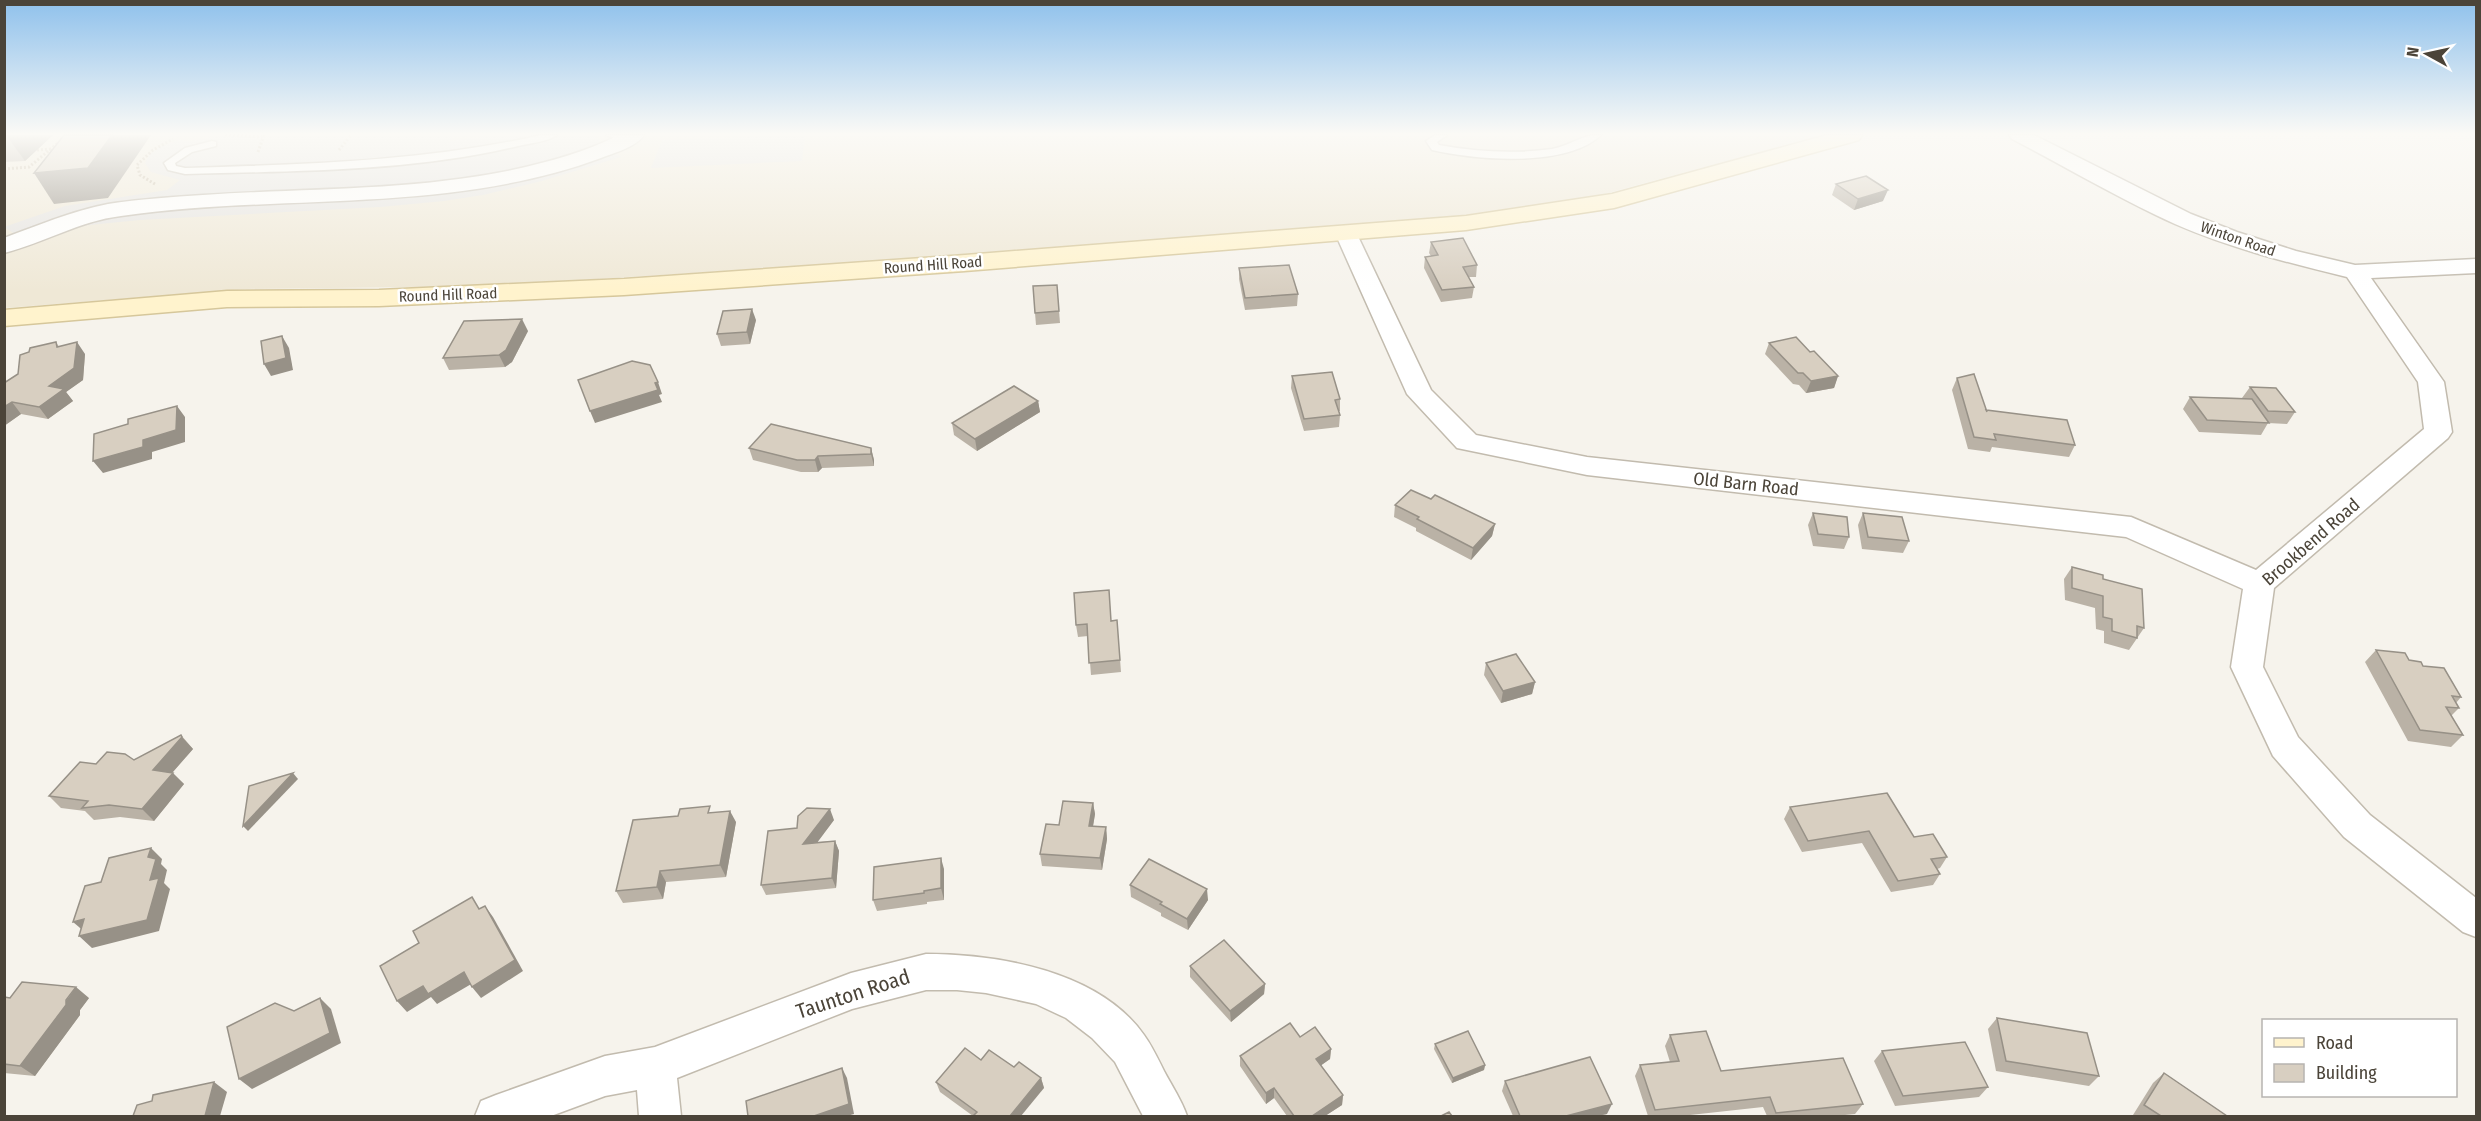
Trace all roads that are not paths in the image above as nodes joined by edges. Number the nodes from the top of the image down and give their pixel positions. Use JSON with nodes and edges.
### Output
{"nodes":[{"id":1,"x":449,"y":187,"type":"edge"},
{"id":2,"x":1663,"y":187,"type":"edge"},
{"id":3,"x":2121,"y":187,"type":"edge"},
{"id":4,"x":1346,"y":233,"type":"junction"},
{"id":5,"x":4,"y":246,"type":"edge"},
{"id":6,"x":2476,"y":266,"type":"edge"},
{"id":7,"x":2355,"y":272,"type":"junction"},
{"id":8,"x":4,"y":318,"type":"edge"},
{"id":9,"x":2259,"y":584,"type":"junction"},
{"id":10,"x":2476,"y":920,"type":"edge"},
{"id":11,"x":655,"y":1067,"type":"junction"},
{"id":12,"x":496,"y":1116,"type":"edge"},
{"id":13,"x":660,"y":1116,"type":"edge"},
{"id":14,"x":1166,"y":1116,"type":"edge"}],
"edges":[{"from":1,"to":5,"type":"street"},
{"from":2,"to":4,"type":"main road","name":"Round Hill Road"},
{"from":3,"to":7,"type":"street","name":"Winton Road"},
{"from":4,"to":8,"type":"main road","name":"Round Hill Road"},
{"from":4,"to":9,"type":"street","name":"Old Barn Road"},
{"from":6,"to":7,"type":"street","name":"Winton Road"},
{"from":7,"to":9,"type":"street","name":"Brookbend Road"},
{"from":9,"to":10,"type":"street","name":"Brookbend Road"},
{"from":11,"to":12,"type":"street","name":"Taunton Road"},
{"from":11,"to":13,"type":"street"},
{"from":11,"to":14,"type":"street","name":"Taunton Road"}]}
